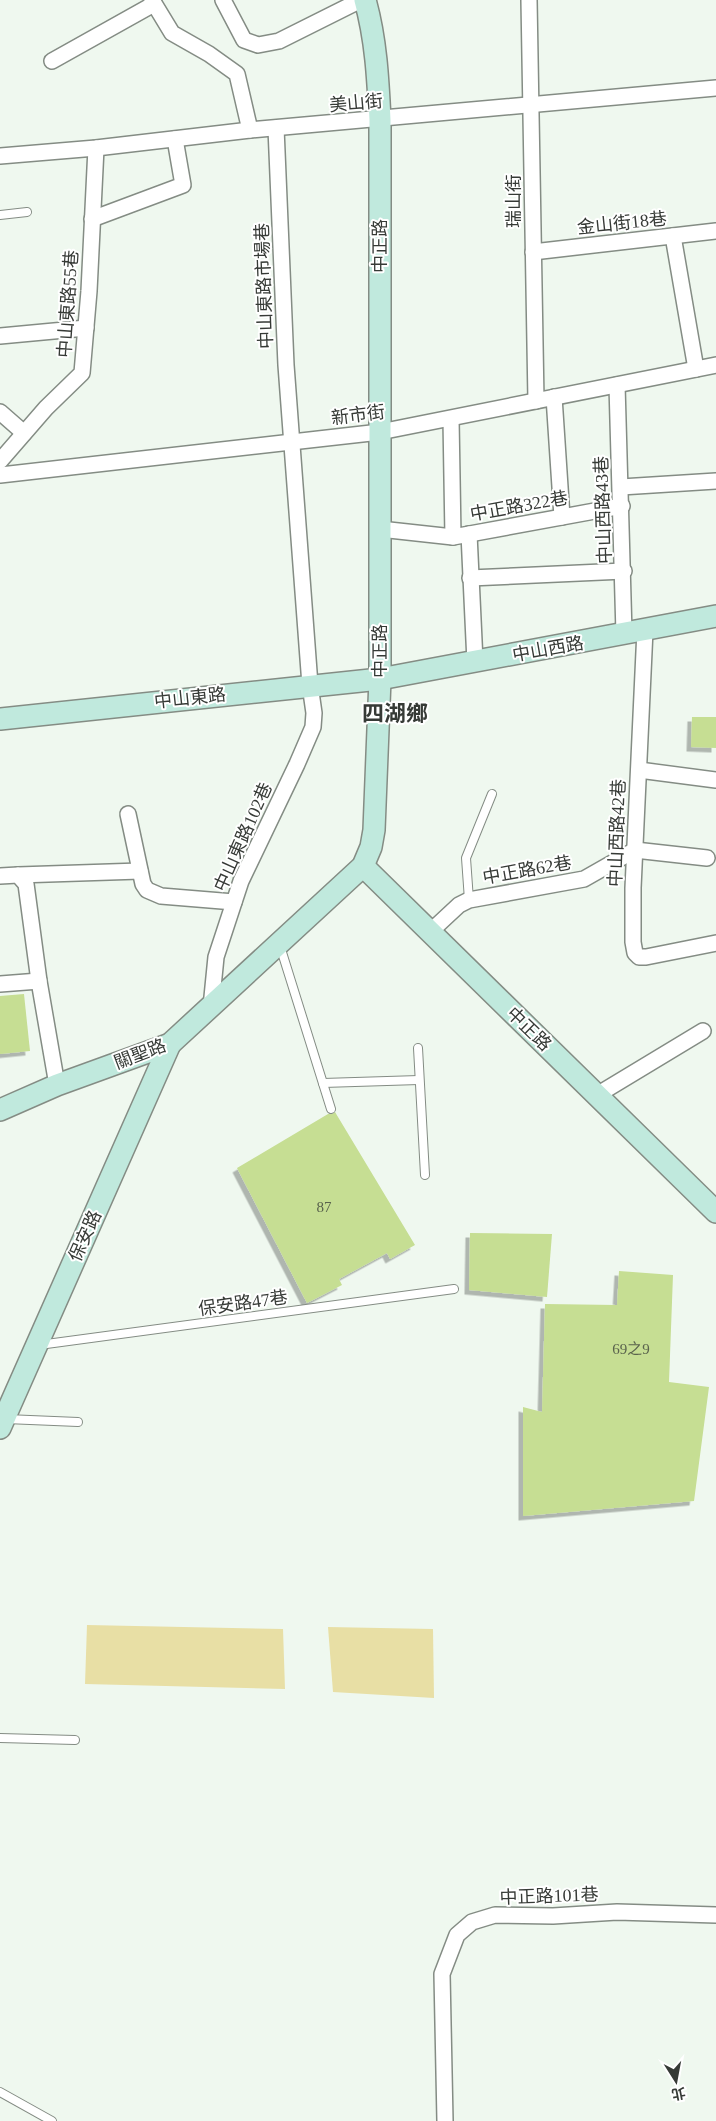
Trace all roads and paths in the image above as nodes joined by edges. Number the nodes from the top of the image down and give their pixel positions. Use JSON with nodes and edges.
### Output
{"nodes":[{"id":1,"x":223,"y":0,"type":"edge"},
{"id":2,"x":361,"y":0,"type":"edge"},
{"id":3,"x":366,"y":0,"type":"edge"},
{"id":4,"x":529,"y":0,"type":"edge"},
{"id":5,"x":153,"y":2,"type":"edge"},
{"id":6,"x":52,"y":61,"type":"dead end"},
{"id":7,"x":716,"y":88,"type":"edge"},
{"id":8,"x":532,"y":105,"type":"junction"},
{"id":9,"x":380,"y":120,"type":"junction"},
{"id":10,"x":276,"y":128,"type":"junction"},
{"id":11,"x":250,"y":130,"type":"junction"},
{"id":12,"x":176,"y":139,"type":"junction"},
{"id":13,"x":96,"y":148,"type":"junction"},
{"id":14,"x":0,"y":156,"type":"edge"},
{"id":15,"x":27,"y":212,"type":"dead end"},
{"id":16,"x":0,"y":215,"type":"edge"},
{"id":17,"x":92,"y":219,"type":"junction"},
{"id":18,"x":716,"y":231,"type":"edge"},
{"id":19,"x":673,"y":236,"type":"junction"},
{"id":20,"x":533,"y":252,"type":"junction"},
{"id":21,"x":86,"y":328,"type":"junction"},
{"id":22,"x":0,"y":336,"type":"edge"},
{"id":23,"x":716,"y":365,"type":"edge"},
{"id":24,"x":696,"y":369,"type":"junction"},
{"id":25,"x":617,"y":384,"type":"junction"},
{"id":26,"x":554,"y":397,"type":"junction"},
{"id":27,"x":536,"y":401,"type":"junction"},
{"id":28,"x":0,"y":412,"type":"edge"},
{"id":29,"x":451,"y":418,"type":"junction"},
{"id":30,"x":380,"y":432,"type":"junction"},
{"id":31,"x":24,"y":433,"type":"junction"},
{"id":32,"x":293,"y":442,"type":"junction"},
{"id":33,"x":0,"y":461,"type":"edge"},
{"id":34,"x":0,"y":475,"type":"edge"},
{"id":35,"x":716,"y":481,"type":"edge"},
{"id":36,"x":621,"y":487,"type":"junction"},
{"id":37,"x":622,"y":506,"type":"junction"},
{"id":38,"x":562,"y":517,"type":"junction"},
{"id":39,"x":380,"y":529,"type":"junction"},
{"id":40,"x":469,"y":534,"type":"junction"},
{"id":41,"x":454,"y":537,"type":"junction"},
{"id":42,"x":624,"y":571,"type":"junction"},
{"id":43,"x":470,"y":578,"type":"junction"},
{"id":44,"x":716,"y":616,"type":"edge"},
{"id":45,"x":645,"y":630,"type":"junction"},
{"id":46,"x":624,"y":634,"type":"junction"},
{"id":47,"x":475,"y":662,"type":"junction"},
{"id":48,"x":380,"y":679,"type":"junction"},
{"id":49,"x":310,"y":685,"type":"junction"},
{"id":50,"x":0,"y":719,"type":"edge"},
{"id":51,"x":639,"y":770,"type":"junction"},
{"id":52,"x":716,"y":780,"type":"edge"},
{"id":53,"x":492,"y":794,"type":"dead end"},
{"id":54,"x":128,"y":814,"type":"dead end"},
{"id":55,"x":635,"y":850,"type":"junction"},
{"id":56,"x":707,"y":858,"type":"dead end"},
{"id":57,"x":363,"y":866,"type":"junction"},
{"id":58,"x":140,"y":871,"type":"junction"},
{"id":59,"x":18,"y":875,"type":"junction"},
{"id":60,"x":0,"y":876,"type":"edge"},
{"id":61,"x":469,"y":900,"type":"junction"},
{"id":62,"x":234,"y":902,"type":"junction"},
{"id":63,"x":430,"y":932,"type":"junction"},
{"id":64,"x":716,"y":943,"type":"edge"},
{"id":65,"x":279,"y":944,"type":"junction"},
{"id":66,"x":38,"y":981,"type":"junction"},
{"id":67,"x":0,"y":984,"type":"edge"},
{"id":68,"x":211,"y":1007,"type":"junction"},
{"id":69,"x":703,"y":1031,"type":"dead end"},
{"id":70,"x":170,"y":1044,"type":"junction"},
{"id":71,"x":418,"y":1048,"type":"dead end"},
{"id":72,"x":419,"y":1080,"type":"junction"},
{"id":73,"x":323,"y":1083,"type":"junction"},
{"id":74,"x":57,"y":1085,"type":"junction"},
{"id":75,"x":597,"y":1095,"type":"junction"},
{"id":76,"x":331,"y":1109,"type":"dead end"},
{"id":77,"x":0,"y":1110,"type":"edge"},
{"id":78,"x":425,"y":1175,"type":"dead end"},
{"id":79,"x":716,"y":1212,"type":"edge"},
{"id":80,"x":454,"y":1289,"type":"dead end"},
{"id":81,"x":37,"y":1345,"type":"junction"},
{"id":82,"x":78,"y":1422,"type":"dead end"},
{"id":83,"x":2,"y":1423,"type":"edge"},
{"id":84,"x":0,"y":1738,"type":"edge"},
{"id":85,"x":75,"y":1740,"type":"dead end"},
{"id":86,"x":716,"y":1915,"type":"edge"},
{"id":87,"x":0,"y":2092,"type":"edge"},
{"id":88,"x":52,"y":2121,"type":"edge"},
{"id":89,"x":445,"y":2121,"type":"edge"}],
"edges":[{"from":1,"to":2,"type":"street"},
{"from":3,"to":9,"type":"main road","name":"中正路"},
{"from":4,"to":8,"type":"street","name":"瑞山街"},
{"from":5,"to":6,"type":"street"},
{"from":5,"to":11,"type":"street"},
{"from":7,"to":8,"type":"street","name":"美山街"},
{"from":8,"to":9,"type":"street","name":"美山街"},
{"from":8,"to":20,"type":"street","name":"瑞山街"},
{"from":9,"to":10,"type":"street","name":"美山街"},
{"from":9,"to":30,"type":"main road","name":"中正路"},
{"from":10,"to":11,"type":"street","name":"美山街"},
{"from":10,"to":32,"type":"street","name":"中山東路市場巷"},
{"from":11,"to":12,"type":"street","name":"美山街"},
{"from":12,"to":13,"type":"street","name":"美山街"},
{"from":12,"to":17,"type":"street"},
{"from":13,"to":14,"type":"street","name":"美山街"},
{"from":13,"to":17,"type":"street","name":"中山東路55巷"},
{"from":15,"to":16,"type":"lane"},
{"from":17,"to":21,"type":"street","name":"中山東路55巷"},
{"from":18,"to":19,"type":"street","name":"金山街18巷"},
{"from":19,"to":20,"type":"street","name":"金山街18巷"},
{"from":19,"to":24,"type":"street"},
{"from":20,"to":27,"type":"street","name":"瑞山街"},
{"from":21,"to":22,"type":"street"},
{"from":21,"to":31,"type":"street","name":"中山東路55巷"},
{"from":23,"to":24,"type":"street","name":"新市街"},
{"from":24,"to":25,"type":"street","name":"新市街"},
{"from":25,"to":26,"type":"street","name":"新市街"},
{"from":25,"to":36,"type":"street","name":"中山西路43巷"},
{"from":26,"to":27,"type":"street","name":"新市街"},
{"from":26,"to":38,"type":"street"},
{"from":27,"to":29,"type":"street","name":"新市街"},
{"from":28,"to":31,"type":"street"},
{"from":29,"to":30,"type":"street","name":"新市街"},
{"from":29,"to":41,"type":"street","name":"中正路322巷"},
{"from":30,"to":32,"type":"street","name":"新市街"},
{"from":30,"to":39,"type":"main road","name":"中正路"},
{"from":31,"to":33,"type":"street","name":"中山東路55巷"},
{"from":32,"to":34,"type":"street","name":"新市街"},
{"from":32,"to":49,"type":"street","name":"中山東路市場巷"},
{"from":35,"to":36,"type":"street"},
{"from":36,"to":37,"type":"street","name":"中山西路43巷"},
{"from":37,"to":38,"type":"street","name":"中正路322巷"},
{"from":37,"to":42,"type":"street","name":"中山西路43巷"},
{"from":38,"to":40,"type":"street","name":"中正路322巷"},
{"from":39,"to":41,"type":"street","name":"中正路322巷"},
{"from":39,"to":48,"type":"main road","name":"中正路"},
{"from":40,"to":41,"type":"street","name":"中正路322巷"},
{"from":40,"to":43,"type":"street"},
{"from":42,"to":43,"type":"street"},
{"from":42,"to":46,"type":"street","name":"中山西路43巷"},
{"from":43,"to":47,"type":"street"},
{"from":44,"to":45,"type":"main road","name":"中山西路"},
{"from":45,"to":46,"type":"main road","name":"中山西路"},
{"from":45,"to":51,"type":"street","name":"中山西路42巷"},
{"from":46,"to":47,"type":"main road","name":"中山西路"},
{"from":47,"to":48,"type":"main road","name":"中山西路"},
{"from":48,"to":49,"type":"main road","name":"中山東路"},
{"from":48,"to":57,"type":"main road","name":"中正路"},
{"from":49,"to":50,"type":"main road","name":"中山東路"},
{"from":49,"to":62,"type":"street","name":"中山東路102巷"},
{"from":51,"to":52,"type":"street"},
{"from":51,"to":55,"type":"street","name":"中山西路42巷"},
{"from":53,"to":61,"type":"lane"},
{"from":54,"to":58,"type":"street"},
{"from":55,"to":56,"type":"street"},
{"from":55,"to":61,"type":"street","name":"中正路62巷"},
{"from":55,"to":64,"type":"street","name":"中山西路42巷"},
{"from":57,"to":63,"type":"main road","name":"中正路"},
{"from":57,"to":65,"type":"main road","name":"關聖路"},
{"from":58,"to":59,"type":"street"},
{"from":58,"to":62,"type":"street"},
{"from":59,"to":60,"type":"street"},
{"from":59,"to":66,"type":"street"},
{"from":61,"to":63,"type":"street","name":"中正路62巷"},
{"from":62,"to":68,"type":"street","name":"中山東路102巷"},
{"from":63,"to":75,"type":"main road","name":"中正路"},
{"from":65,"to":68,"type":"main road","name":"關聖路"},
{"from":65,"to":73,"type":"lane"},
{"from":66,"to":67,"type":"street"},
{"from":66,"to":74,"type":"street"},
{"from":68,"to":70,"type":"main road","name":"關聖路"},
{"from":69,"to":75,"type":"street"},
{"from":70,"to":74,"type":"main road","name":"關聖路"},
{"from":70,"to":81,"type":"main road","name":"保安路"},
{"from":71,"to":72,"type":"lane"},
{"from":72,"to":73,"type":"lane"},
{"from":72,"to":78,"type":"lane"},
{"from":73,"to":76,"type":"lane"},
{"from":74,"to":77,"type":"main road","name":"關聖路"},
{"from":75,"to":79,"type":"main road","name":"中正路"},
{"from":80,"to":81,"type":"lane","name":"保安路47巷"},
{"from":81,"to":83,"type":"main road","name":"保安路"},
{"from":82,"to":83,"type":"lane"},
{"from":84,"to":85,"type":"lane"},
{"from":86,"to":89,"type":"street","name":"中正路101巷"},
{"from":87,"to":88,"type":"lane"}]}
